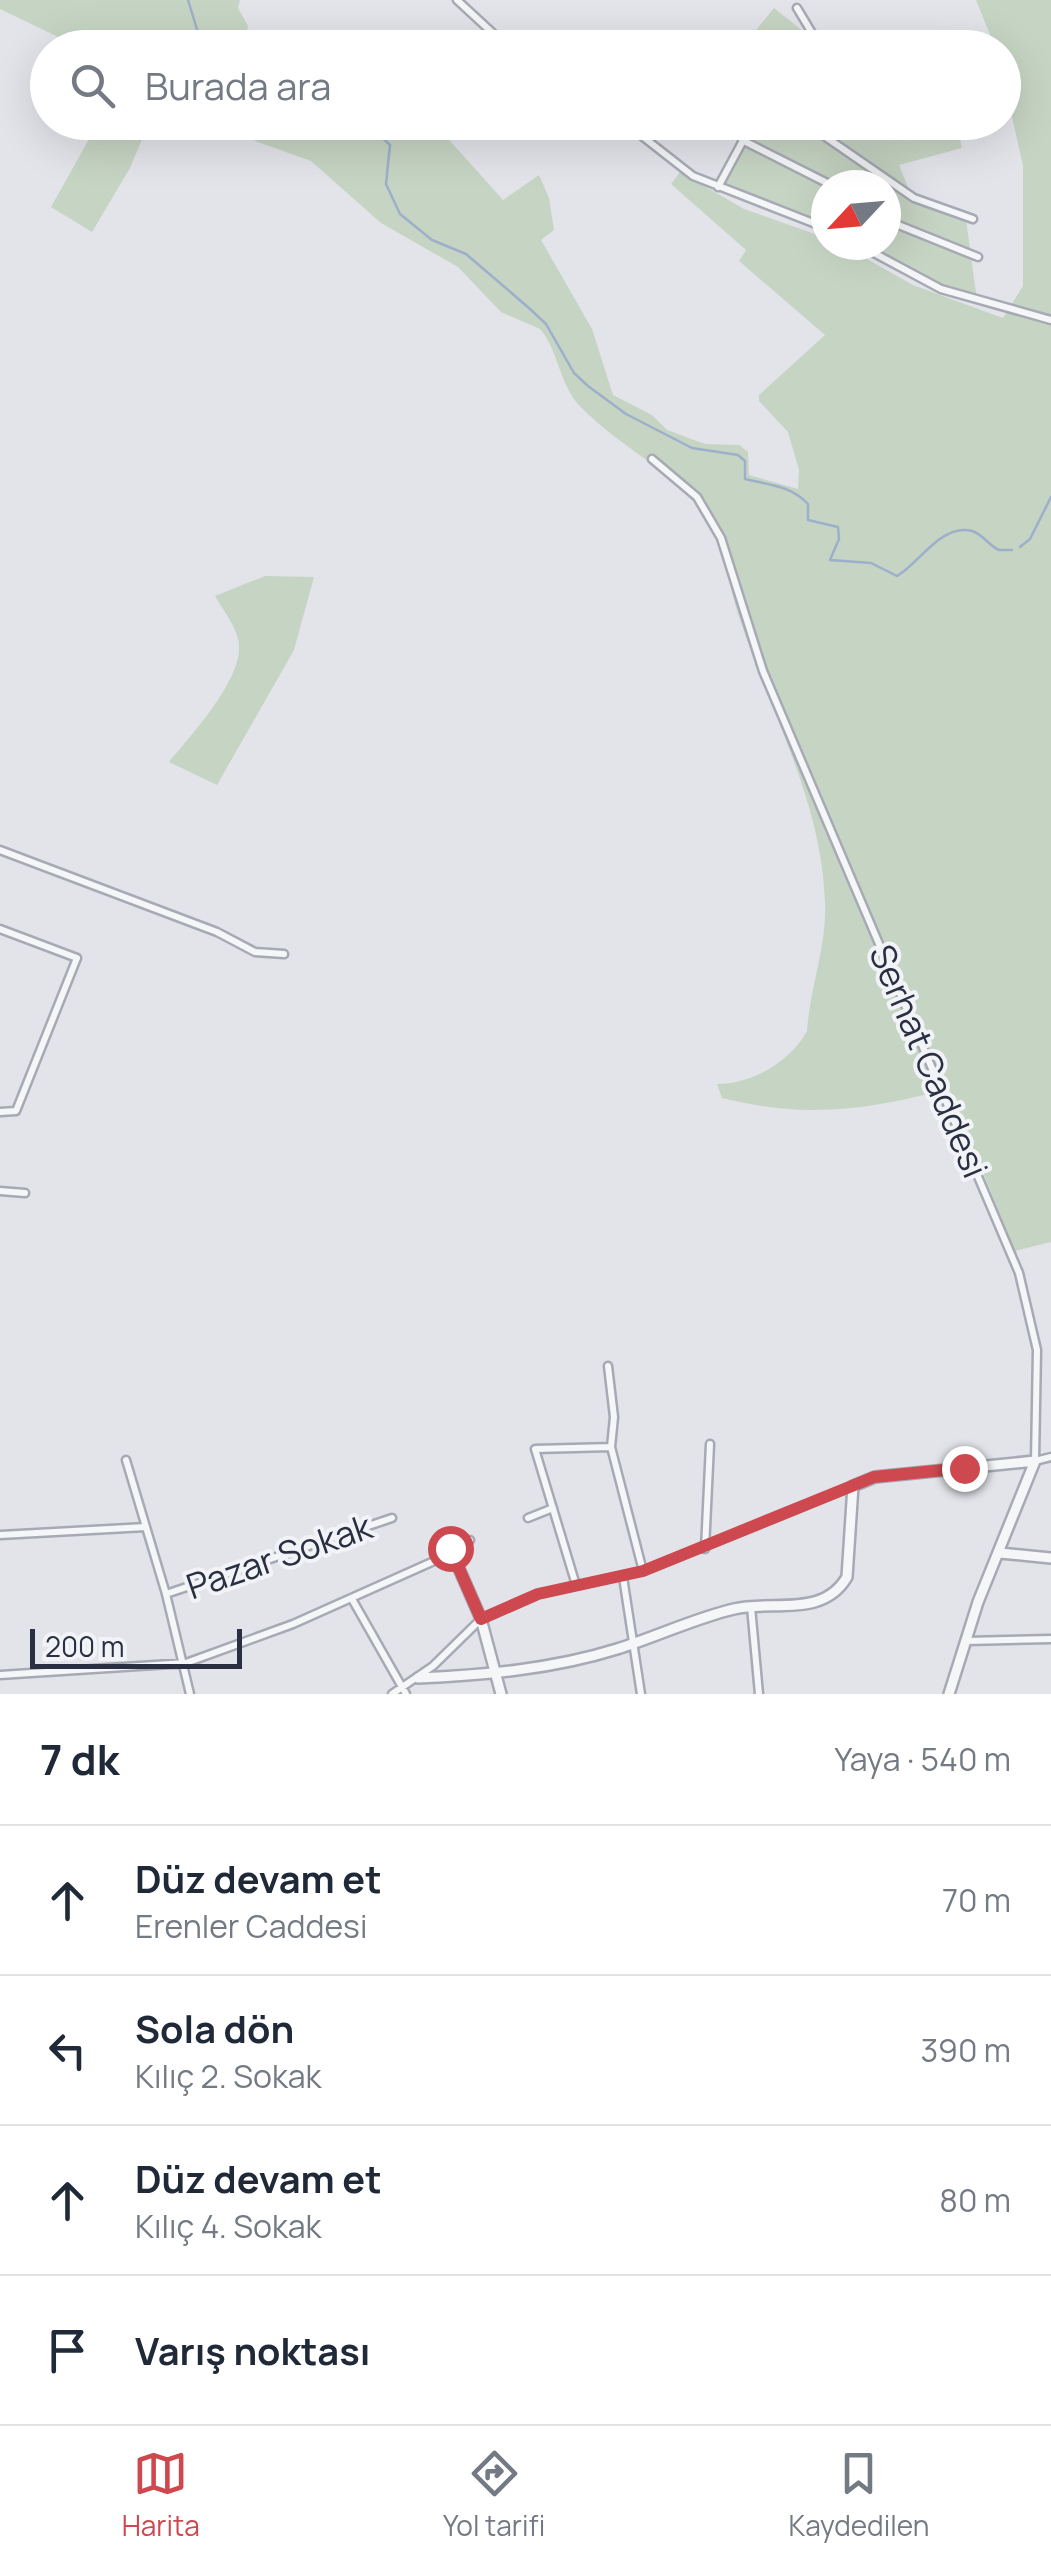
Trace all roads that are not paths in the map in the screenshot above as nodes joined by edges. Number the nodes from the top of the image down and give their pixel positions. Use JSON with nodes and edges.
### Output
{"nodes":[{"id":1,"x":456,"y":0,"type":"edge"},
{"id":2,"x":797,"y":8,"type":"dead end"},
{"id":3,"x":489,"y":30,"type":"edge"},
{"id":4,"x":810,"y":30,"type":"edge"},
{"id":5,"x":646,"y":140,"type":"edge"},
{"id":6,"x":742,"y":140,"type":"joint"},
{"id":7,"x":830,"y":140,"type":"edge"},
{"id":8,"x":811,"y":175,"type":"edge"},
{"id":9,"x":718,"y":187,"type":"junction"},
{"id":10,"x":973,"y":219,"type":"dead end"},
{"id":11,"x":811,"y":222,"type":"edge"},
{"id":12,"x":901,"y":226,"type":"edge"},
{"id":13,"x":978,"y":257,"type":"dead end"},
{"id":14,"x":888,"y":260,"type":"edge"},
{"id":15,"x":1051,"y":320,"type":"edge"},
{"id":16,"x":652,"y":460,"type":"dead end"},
{"id":17,"x":0,"y":850,"type":"edge"},
{"id":18,"x":0,"y":929,"type":"edge"},
{"id":19,"x":284,"y":954,"type":"dead end"},
{"id":20,"x":0,"y":1112,"type":"edge"},
{"id":21,"x":0,"y":1192,"type":"edge"},
{"id":22,"x":26,"y":1193,"type":"dead end"},
{"id":23,"x":608,"y":1366,"type":"dead end"},
{"id":24,"x":710,"y":1444,"type":"dead end"},
{"id":25,"x":611,"y":1447,"type":"junction"},
{"id":26,"x":1051,"y":1457,"type":"edge"},
{"id":27,"x":126,"y":1460,"type":"dead end"},
{"id":28,"x":1036,"y":1461,"type":"junction"},
{"id":29,"x":853,"y":1486,"type":"junction"},
{"id":30,"x":553,"y":1508,"type":"junction"},
{"id":31,"x":392,"y":1518,"type":"dead end"},
{"id":32,"x":528,"y":1518,"type":"dead end"},
{"id":33,"x":146,"y":1527,"type":"junction"},
{"id":34,"x":0,"y":1535,"type":"edge"},
{"id":35,"x":470,"y":1540,"type":"dead end"},
{"id":36,"x":704,"y":1549,"type":"junction"},
{"id":37,"x":451,"y":1551,"type":"junction"},
{"id":38,"x":1000,"y":1552,"type":"junction"},
{"id":39,"x":1051,"y":1558,"type":"edge"},
{"id":40,"x":643,"y":1571,"type":"junction"},
{"id":41,"x":623,"y":1577,"type":"junction"},
{"id":42,"x":576,"y":1584,"type":"junction"},
{"id":43,"x":166,"y":1594,"type":"junction"},
{"id":44,"x":352,"y":1599,"type":"junction"},
{"id":45,"x":751,"y":1607,"type":"junction"},
{"id":46,"x":481,"y":1619,"type":"junction"},
{"id":47,"x":1051,"y":1639,"type":"edge"},
{"id":48,"x":964,"y":1641,"type":"junction"},
{"id":49,"x":633,"y":1643,"type":"junction"},
{"id":50,"x":186,"y":1664,"type":"junction"},
{"id":51,"x":0,"y":1675,"type":"edge"},
{"id":52,"x":496,"y":1675,"type":"junction"},
{"id":53,"x":418,"y":1678,"type":"junction"},
{"id":54,"x":404,"y":1691,"type":"edge"},
{"id":55,"x":190,"y":1694,"type":"edge"},
{"id":56,"x":392,"y":1694,"type":"edge"},
{"id":57,"x":501,"y":1694,"type":"edge"},
{"id":58,"x":641,"y":1694,"type":"edge"},
{"id":59,"x":760,"y":1694,"type":"edge"},
{"id":60,"x":949,"y":1694,"type":"edge"}],
"edges":[{"from":1,"to":3,"type":"street"},
{"from":2,"to":4,"type":"street"},
{"from":5,"to":9,"type":"street"},
{"from":6,"to":8,"type":"street"},
{"from":6,"to":9,"type":"street"},
{"from":7,"to":10,"type":"street"},
{"from":9,"to":11,"type":"street"},
{"from":12,"to":13,"type":"street"},
{"from":14,"to":15,"type":"street"},
{"from":16,"to":28,"type":"street","name":"Serhat Caddesi"},
{"from":17,"to":19,"type":"street"},
{"from":18,"to":20,"type":"street"},
{"from":21,"to":22,"type":"street"},
{"from":23,"to":25,"type":"street"},
{"from":24,"to":36,"type":"street"},
{"from":25,"to":30,"type":"street"},
{"from":25,"to":40,"type":"street"},
{"from":26,"to":28,"type":"street"},
{"from":27,"to":33,"type":"street"},
{"from":28,"to":29,"type":"street"},
{"from":28,"to":38,"type":"street","name":"Serhat Caddesi"},
{"from":29,"to":36,"type":"street"},
{"from":29,"to":45,"type":"street"},
{"from":30,"to":32,"type":"street"},
{"from":30,"to":42,"type":"street"},
{"from":31,"to":43,"type":"street","name":"Pazar Sokak"},
{"from":33,"to":34,"type":"street"},
{"from":33,"to":43,"type":"street"},
{"from":35,"to":37,"type":"street"},
{"from":36,"to":40,"type":"street"},
{"from":37,"to":44,"type":"street"},
{"from":37,"to":46,"type":"street"},
{"from":38,"to":39,"type":"street"},
{"from":38,"to":48,"type":"street","name":"Serhat Caddesi"},
{"from":40,"to":41,"type":"street"},
{"from":41,"to":42,"type":"street"},
{"from":41,"to":49,"type":"street"},
{"from":42,"to":46,"type":"street"},
{"from":43,"to":50,"type":"street"},
{"from":44,"to":50,"type":"street"},
{"from":44,"to":54,"type":"street"},
{"from":45,"to":49,"type":"street"},
{"from":45,"to":59,"type":"street"},
{"from":46,"to":52,"type":"street"},
{"from":46,"to":53,"type":"street"},
{"from":47,"to":48,"type":"street"},
{"from":48,"to":60,"type":"street","name":"Serhat Caddesi"},
{"from":49,"to":52,"type":"street"},
{"from":49,"to":58,"type":"street"},
{"from":50,"to":51,"type":"street"},
{"from":50,"to":55,"type":"street"},
{"from":52,"to":53,"type":"street"},
{"from":52,"to":57,"type":"street"},
{"from":53,"to":54,"type":"street"},
{"from":54,"to":56,"type":"street"}]}
